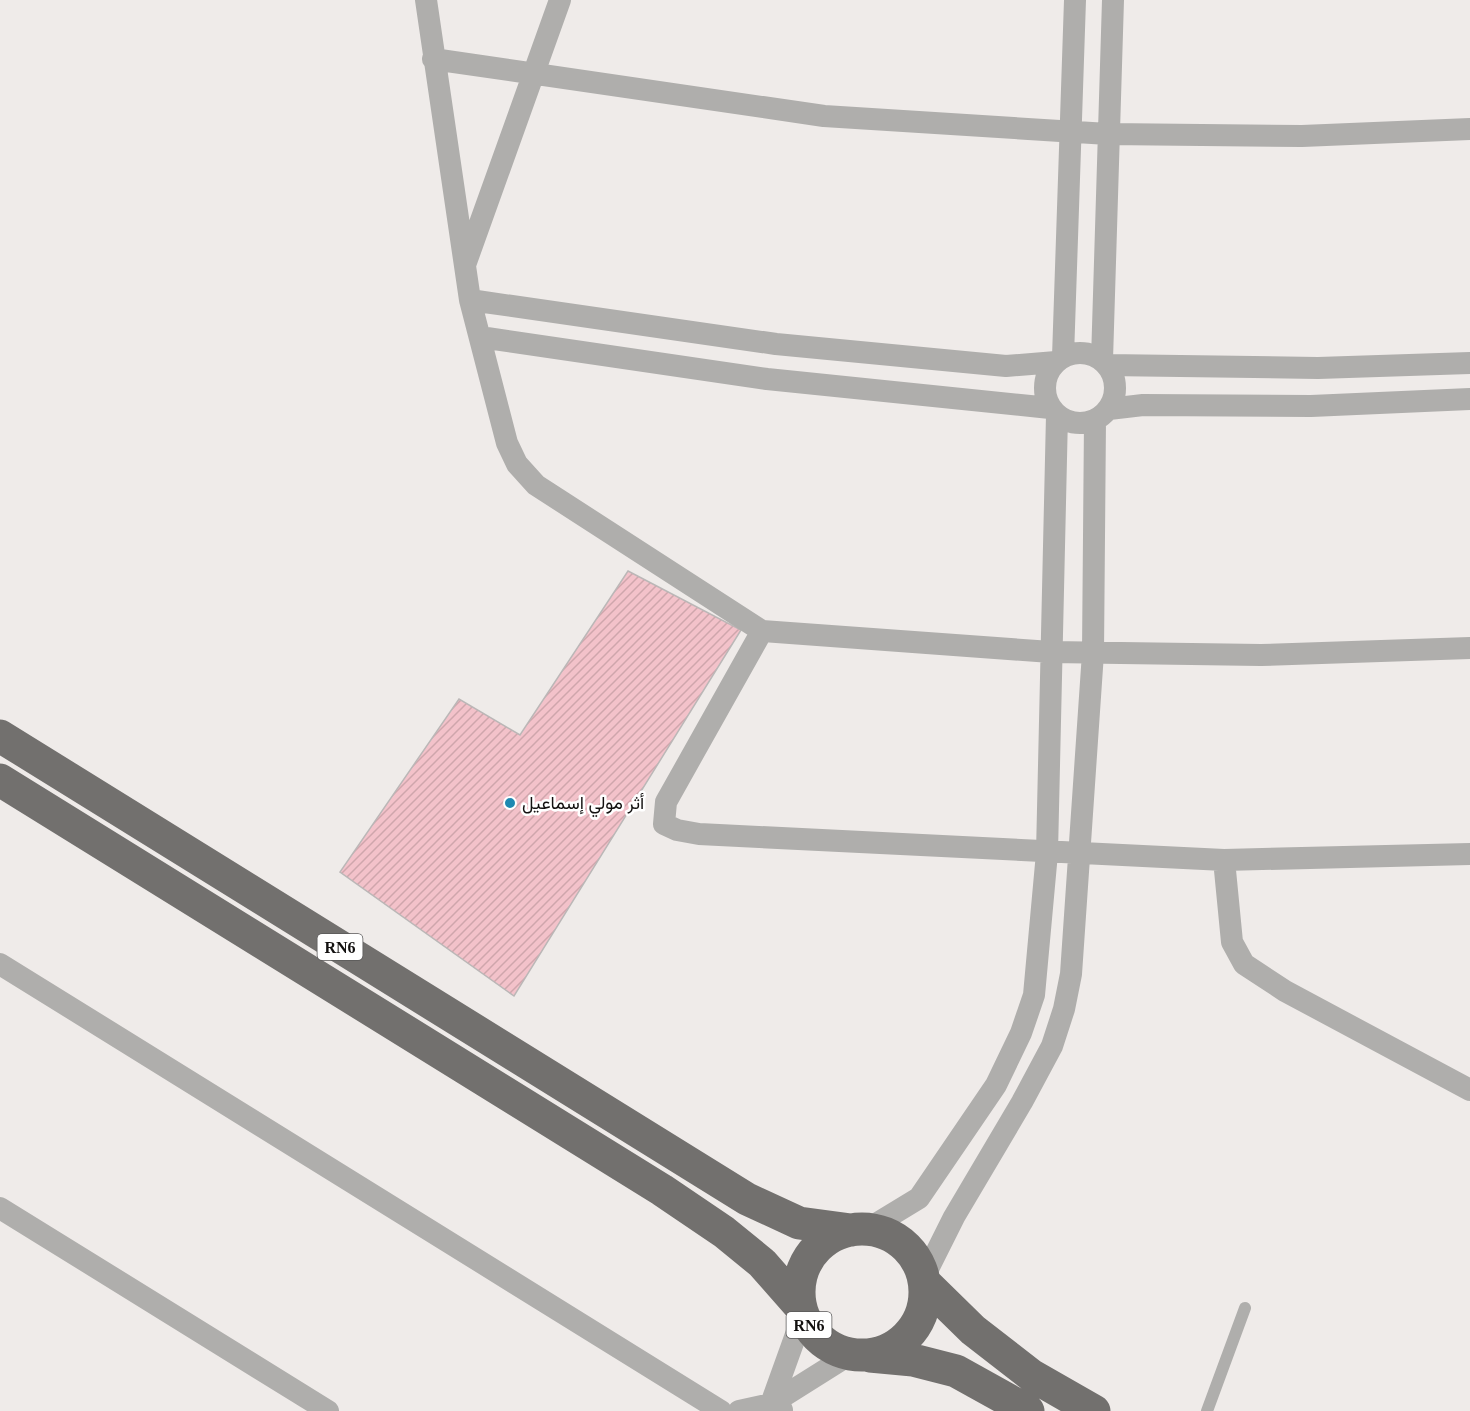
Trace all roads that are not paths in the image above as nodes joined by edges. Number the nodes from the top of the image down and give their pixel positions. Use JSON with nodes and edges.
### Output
{"nodes":[{"id":1,"x":426,"y":0,"type":"edge"},
{"id":2,"x":560,"y":0,"type":"edge"},
{"id":3,"x":1075,"y":0,"type":"edge"},
{"id":4,"x":1113,"y":0,"type":"edge"},
{"id":5,"x":434,"y":59,"type":"junction"},
{"id":6,"x":535,"y":73,"type":"junction"},
{"id":7,"x":1470,"y":129,"type":"edge"},
{"id":8,"x":1069,"y":132,"type":"junction"},
{"id":9,"x":1108,"y":134,"type":"junction"},
{"id":10,"x":464,"y":266,"type":"junction"},
{"id":11,"x":470,"y":300,"type":"junction"},
{"id":12,"x":480,"y":337,"type":"junction"},
{"id":13,"x":1059,"y":359,"type":"junction"},
{"id":14,"x":1105,"y":363,"type":"junction"},
{"id":15,"x":1470,"y":363,"type":"edge"},
{"id":16,"x":1470,"y":399,"type":"edge"},
{"id":17,"x":1054,"y":411,"type":"junction"},
{"id":18,"x":1102,"y":414,"type":"junction"},
{"id":19,"x":762,"y":631,"type":"junction"},
{"id":20,"x":1470,"y":648,"type":"edge"},
{"id":21,"x":1051,"y":652,"type":"junction"},
{"id":22,"x":1093,"y":653,"type":"junction"},
{"id":23,"x":0,"y":736,"type":"edge"},
{"id":24,"x":0,"y":780,"type":"edge"},
{"id":25,"x":1047,"y":853,"type":"junction"},
{"id":26,"x":1470,"y":854,"type":"edge"},
{"id":27,"x":1080,"y":855,"type":"junction"},
{"id":28,"x":1224,"y":860,"type":"junction"},
{"id":29,"x":0,"y":964,"type":"edge"},
{"id":30,"x":1021,"y":1033,"type":"junction"},
{"id":31,"x":1052,"y":1046,"type":"junction"},
{"id":32,"x":1470,"y":1090,"type":"edge"},
{"id":33,"x":0,"y":1209,"type":"edge"},
{"id":34,"x":860,"y":1230,"type":"junction"},
{"id":35,"x":925,"y":1280,"type":"junction"},
{"id":36,"x":1245,"y":1308,"type":"dead end"},
{"id":37,"x":801,"y":1310,"type":"junction"},
{"id":38,"x":859,"y":1355,"type":"junction"},
{"id":39,"x":774,"y":1409,"type":"edge"},
{"id":40,"x":328,"y":1411,"type":"edge"},
{"id":41,"x":721,"y":1411,"type":"edge"},
{"id":42,"x":739,"y":1411,"type":"edge"},
{"id":43,"x":1028,"y":1411,"type":"edge"},
{"id":44,"x":1094,"y":1411,"type":"edge"},
{"id":45,"x":1208,"y":1411,"type":"edge"}],
"edges":[{"from":1,"to":5,"type":"street"},
{"from":2,"to":6,"type":"street"},
{"from":3,"to":8,"type":"street"},
{"from":4,"to":9,"type":"street"},
{"from":5,"to":6,"type":"street"},
{"from":5,"to":10,"type":"street"},
{"from":6,"to":8,"type":"street"},
{"from":6,"to":10,"type":"street"},
{"from":7,"to":9,"type":"street"},
{"from":8,"to":9,"type":"street"},
{"from":8,"to":13,"type":"street"},
{"from":9,"to":14,"type":"street"},
{"from":10,"to":11,"type":"street"},
{"from":11,"to":12,"type":"street"},
{"from":11,"to":13,"type":"street"},
{"from":12,"to":17,"type":"street"},
{"from":12,"to":19,"type":"street"},
{"from":13,"to":14,"type":"street"},
{"from":13,"to":17,"type":"street"},
{"from":14,"to":15,"type":"street"},
{"from":14,"to":18,"type":"street"},
{"from":16,"to":18,"type":"street"},
{"from":17,"to":18,"type":"street"},
{"from":17,"to":21,"type":"street"},
{"from":18,"to":22,"type":"street"},
{"from":19,"to":21,"type":"street"},
{"from":19,"to":25,"type":"street"},
{"from":20,"to":22,"type":"street"},
{"from":21,"to":22,"type":"street"},
{"from":21,"to":25,"type":"street"},
{"from":22,"to":27,"type":"street"},
{"from":23,"to":34,"type":"highway","number":"RN6"},
{"from":24,"to":37,"type":"highway","number":"RN6"},
{"from":25,"to":27,"type":"street"},
{"from":25,"to":30,"type":"street"},
{"from":26,"to":28,"type":"street"},
{"from":27,"to":28,"type":"street"},
{"from":27,"to":31,"type":"street"},
{"from":28,"to":32,"type":"street"},
{"from":29,"to":41,"type":"street"},
{"from":30,"to":31,"type":"street"},
{"from":30,"to":34,"type":"street"},
{"from":31,"to":35,"type":"street"},
{"from":33,"to":40,"type":"street"},
{"from":34,"to":35,"type":"highway","number":"RN6"},
{"from":34,"to":37,"type":"highway","number":"RN6"},
{"from":35,"to":38,"type":"highway"},
{"from":35,"to":44,"type":"highway","number":"RN6"},
{"from":36,"to":45,"type":"lane"},
{"from":37,"to":38,"type":"highway","number":"RN6"},
{"from":37,"to":39,"type":"street"},
{"from":38,"to":39,"type":"street"},
{"from":38,"to":43,"type":"highway","number":"RN6"},
{"from":39,"to":42,"type":"street"}]}
